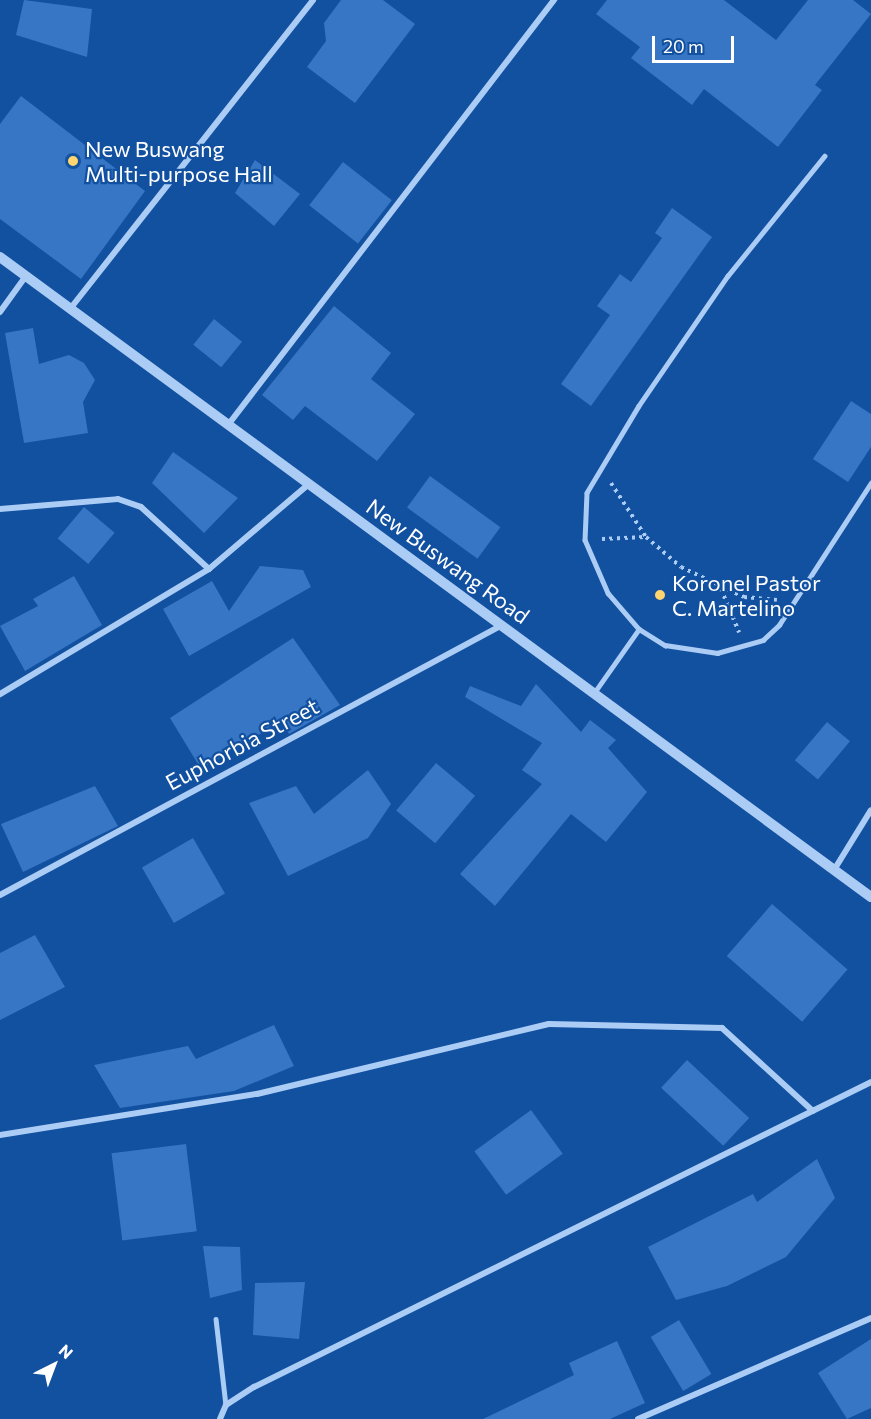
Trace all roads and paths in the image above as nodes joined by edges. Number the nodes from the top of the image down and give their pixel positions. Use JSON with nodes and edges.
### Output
{"nodes":[{"id":1,"x":313,"y":0,"type":"edge"},
{"id":2,"x":554,"y":0,"type":"edge"},
{"id":3,"x":825,"y":156,"type":"dead end"},
{"id":4,"x":0,"y":257,"type":"edge"},
{"id":5,"x":26,"y":276,"type":"junction"},
{"id":6,"x":70,"y":309,"type":"junction"},
{"id":7,"x":0,"y":312,"type":"edge"},
{"id":8,"x":228,"y":425,"type":"junction"},
{"id":9,"x":602,"y":464,"type":"junction"},
{"id":10,"x":871,"y":483,"type":"edge"},
{"id":11,"x":309,"y":484,"type":"junction"},
{"id":12,"x":0,"y":509,"type":"edge"},
{"id":13,"x":646,"y":537,"type":"junction"},
{"id":14,"x":585,"y":540,"type":"junction"},
{"id":15,"x":209,"y":569,"type":"junction"},
{"id":16,"x":720,"y":589,"type":"junction"},
{"id":17,"x":796,"y":600,"type":"junction"},
{"id":18,"x":502,"y":625,"type":"junction"},
{"id":19,"x":639,"y":629,"type":"junction"},
{"id":20,"x":745,"y":646,"type":"junction"},
{"id":21,"x":594,"y":693,"type":"junction"},
{"id":22,"x":0,"y":694,"type":"edge"},
{"id":23,"x":871,"y":810,"type":"edge"},
{"id":24,"x":833,"y":870,"type":"junction"},
{"id":25,"x":0,"y":895,"type":"edge"},
{"id":26,"x":871,"y":897,"type":"edge"},
{"id":27,"x":871,"y":1082,"type":"edge"},
{"id":28,"x":813,"y":1111,"type":"junction"},
{"id":29,"x":0,"y":1135,"type":"edge"},
{"id":30,"x":871,"y":1318,"type":"edge"},
{"id":31,"x":216,"y":1319,"type":"dead end"},
{"id":32,"x":226,"y":1405,"type":"junction"},
{"id":33,"x":220,"y":1419,"type":"edge"},
{"id":34,"x":638,"y":1419,"type":"edge"}],
"edges":[{"from":1,"to":6,"type":"street"},
{"from":2,"to":8,"type":"street"},
{"from":3,"to":9,"type":"lane"},
{"from":4,"to":5,"type":"street","name":"New Buswang Road"},
{"from":5,"to":6,"type":"street","name":"New Buswang Road"},
{"from":5,"to":7,"type":"street"},
{"from":6,"to":8,"type":"street","name":"New Buswang Road"},
{"from":8,"to":11,"type":"street","name":"New Buswang Road"},
{"from":9,"to":13,"type":"path"},
{"from":9,"to":14,"type":"lane"},
{"from":10,"to":17,"type":"lane"},
{"from":11,"to":15,"type":"street"},
{"from":11,"to":18,"type":"street","name":"New Buswang Road"},
{"from":12,"to":15,"type":"street"},
{"from":13,"to":14,"type":"path"},
{"from":13,"to":16,"type":"path"},
{"from":14,"to":19,"type":"lane"},
{"from":15,"to":22,"type":"street"},
{"from":16,"to":17,"type":"path"},
{"from":16,"to":20,"type":"path"},
{"from":17,"to":20,"type":"lane"},
{"from":18,"to":21,"type":"street","name":"New Buswang Road"},
{"from":18,"to":25,"type":"street","name":"Euphorbia Street"},
{"from":19,"to":20,"type":"lane"},
{"from":19,"to":21,"type":"lane"},
{"from":21,"to":24,"type":"street","name":"New Buswang Road"},
{"from":23,"to":24,"type":"street"},
{"from":24,"to":26,"type":"street","name":"New Buswang Road"},
{"from":27,"to":28,"type":"street"},
{"from":28,"to":29,"type":"street"},
{"from":28,"to":32,"type":"street"},
{"from":30,"to":34,"type":"street"},
{"from":31,"to":32,"type":"lane"},
{"from":32,"to":33,"type":"street"}]}
